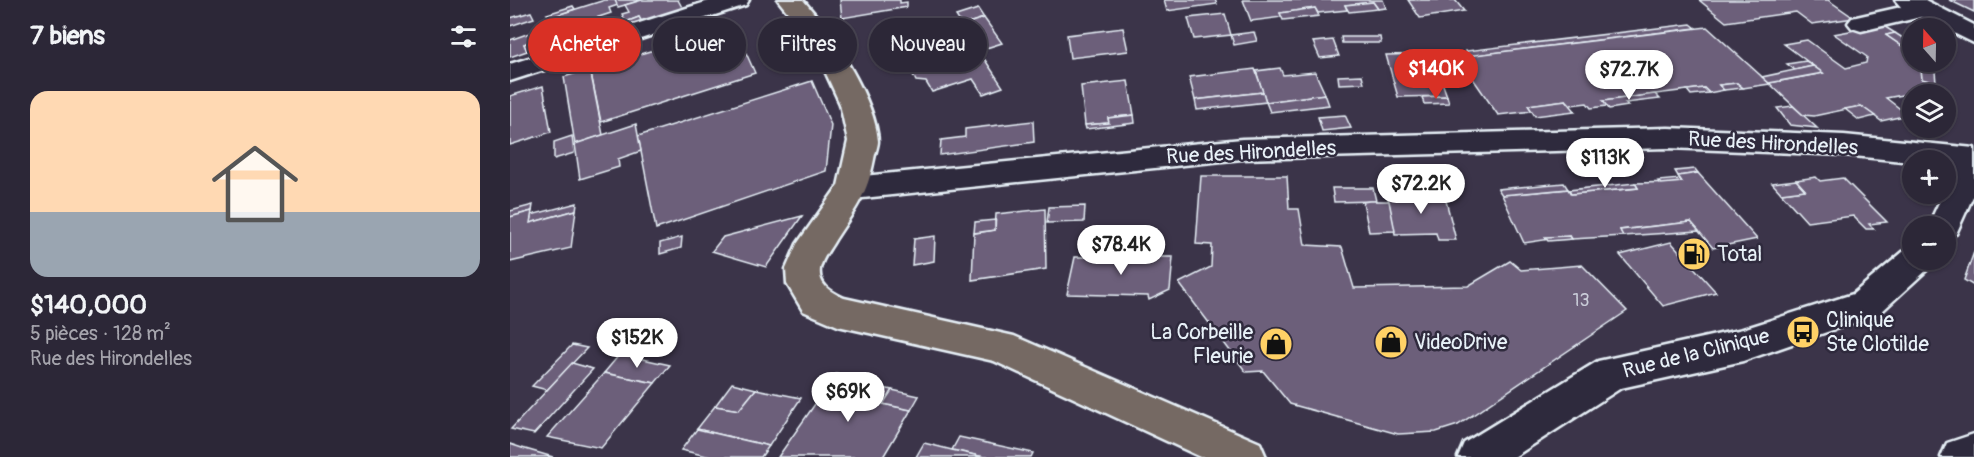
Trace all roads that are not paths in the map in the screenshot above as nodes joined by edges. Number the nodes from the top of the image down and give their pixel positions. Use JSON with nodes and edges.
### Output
{"nodes":[{"id":1,"x":737,"y":0,"type":"edge"},
{"id":2,"x":794,"y":1,"type":"edge"},
{"id":3,"x":1915,"y":4,"type":"edge"},
{"id":4,"x":1862,"y":23,"type":"dead end"},
{"id":5,"x":1974,"y":35,"type":"edge"},
{"id":6,"x":510,"y":73,"type":"edge"},
{"id":7,"x":1974,"y":159,"type":"edge"},
{"id":8,"x":853,"y":188,"type":"junction"},
{"id":9,"x":1948,"y":216,"type":"edge"},
{"id":10,"x":1905,"y":270,"type":"edge"},
{"id":11,"x":1974,"y":453,"type":"edge"},
{"id":12,"x":1245,"y":457,"type":"edge"},
{"id":13,"x":1479,"y":457,"type":"edge"},
{"id":14,"x":1962,"y":457,"type":"edge"}],
"edges":[{"from":1,"to":6,"type":"street"},
{"from":2,"to":8,"type":"main road"},
{"from":3,"to":4,"type":"street"},
{"from":3,"to":5,"type":"street"},
{"from":7,"to":8,"type":"street","name":"Rue des Hirondelles"},
{"from":7,"to":9,"type":"street"},
{"from":8,"to":12,"type":"main road"},
{"from":10,"to":13,"type":"street","name":"Rue de la Clinique"},
{"from":11,"to":14,"type":"street"}]}
